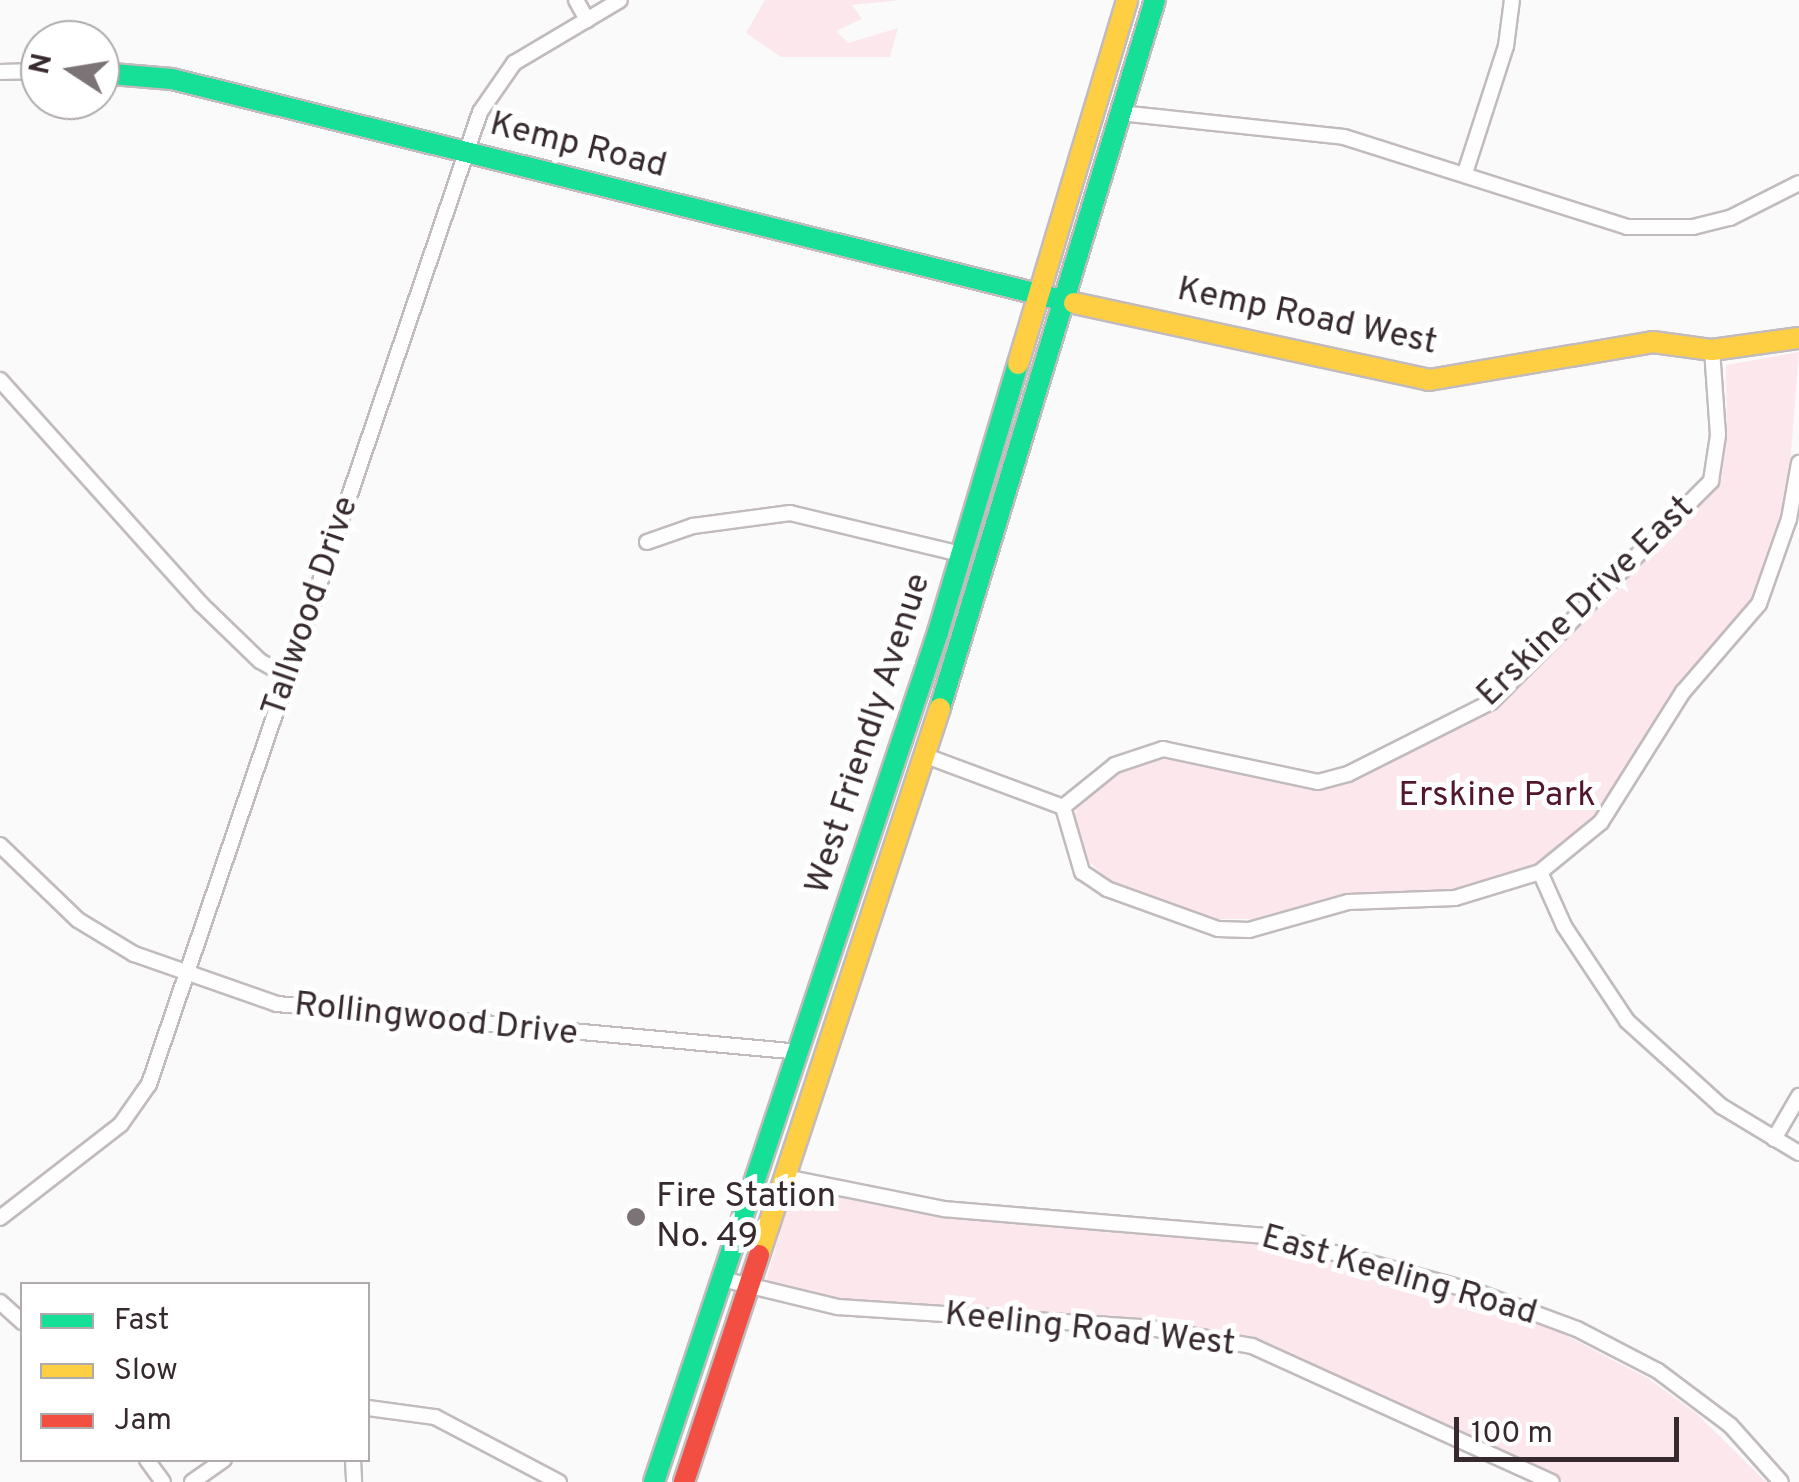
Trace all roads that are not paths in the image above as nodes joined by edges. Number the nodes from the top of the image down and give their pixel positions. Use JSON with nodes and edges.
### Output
{"nodes":[{"id":1,"x":576,"y":0,"type":"edge"},
{"id":2,"x":620,"y":0,"type":"edge"},
{"id":3,"x":1128,"y":0,"type":"edge"},
{"id":4,"x":1154,"y":0,"type":"edge"},
{"id":5,"x":1512,"y":0,"type":"edge"},
{"id":6,"x":587,"y":20,"type":"junction"},
{"id":7,"x":120,"y":75,"type":"edge"},
{"id":8,"x":1120,"y":113,"type":"junction"},
{"id":9,"x":465,"y":151,"type":"junction"},
{"id":10,"x":1465,"y":173,"type":"junction"},
{"id":11,"x":1799,"y":183,"type":"edge"},
{"id":12,"x":1037,"y":295,"type":"junction"},
{"id":13,"x":1064,"y":299,"type":"junction"},
{"id":14,"x":1799,"y":338,"type":"edge"},
{"id":15,"x":1712,"y":350,"type":"junction"},
{"id":16,"x":0,"y":380,"type":"edge"},
{"id":17,"x":1799,"y":463,"type":"edge"},
{"id":18,"x":647,"y":542,"type":"dead end"},
{"id":19,"x":960,"y":554,"type":"junction"},
{"id":20,"x":287,"y":676,"type":"junction"},
{"id":21,"x":926,"y":756,"type":"junction"},
{"id":22,"x":1064,"y":807,"type":"junction"},
{"id":23,"x":0,"y":845,"type":"edge"},
{"id":24,"x":1540,"y":872,"type":"junction"},
{"id":25,"x":190,"y":978,"type":"junction"},
{"id":26,"x":800,"y":1052,"type":"junction"},
{"id":27,"x":1799,"y":1096,"type":"edge"},
{"id":28,"x":1774,"y":1139,"type":"junction"},
{"id":29,"x":1799,"y":1153,"type":"edge"},
{"id":30,"x":785,"y":1178,"type":"junction"},
{"id":31,"x":0,"y":1218,"type":"edge"},
{"id":32,"x":722,"y":1279,"type":"junction"},
{"id":33,"x":748,"y":1287,"type":"junction"},
{"id":34,"x":0,"y":1302,"type":"edge"},
{"id":35,"x":20,"y":1320,"type":"edge"},
{"id":36,"x":370,"y":1408,"type":"edge"},
{"id":37,"x":221,"y":1462,"type":"edge"},
{"id":38,"x":192,"y":1482,"type":"edge"},
{"id":39,"x":559,"y":1482,"type":"edge"},
{"id":40,"x":654,"y":1482,"type":"edge"},
{"id":41,"x":684,"y":1482,"type":"edge"},
{"id":42,"x":1552,"y":1482,"type":"edge"},
{"id":43,"x":1782,"y":1482,"type":"edge"}],
"edges":[{"from":1,"to":6,"type":"street"},
{"from":2,"to":6,"type":"street","name":"Tallwood Drive"},
{"from":3,"to":12,"type":"main road","name":"West Friendly Avenue"},
{"from":4,"to":8,"type":"main road","name":"West Friendly Avenue"},
{"from":5,"to":10,"type":"street"},
{"from":6,"to":9,"type":"street","name":"Tallwood Drive"},
{"from":7,"to":9,"type":"main road","name":"Kemp Road"},
{"from":8,"to":10,"type":"street"},
{"from":8,"to":13,"type":"main road","name":"West Friendly Avenue"},
{"from":9,"to":12,"type":"main road","name":"Kemp Road"},
{"from":9,"to":20,"type":"street","name":"Tallwood Drive"},
{"from":10,"to":11,"type":"street"},
{"from":12,"to":13,"type":"main road","name":"Kemp Road West"},
{"from":12,"to":19,"type":"main road","name":"West Friendly Avenue"},
{"from":13,"to":15,"type":"main road","name":"Kemp Road West"},
{"from":13,"to":21,"type":"main road","name":"West Friendly Avenue"},
{"from":14,"to":15,"type":"main road","name":"Kemp Road West"},
{"from":15,"to":22,"type":"street","name":"Erskine Drive East"},
{"from":16,"to":20,"type":"street"},
{"from":17,"to":24,"type":"street"},
{"from":18,"to":19,"type":"street"},
{"from":19,"to":26,"type":"main road","name":"West Friendly Avenue"},
{"from":20,"to":25,"type":"street","name":"Tallwood Drive"},
{"from":21,"to":22,"type":"street"},
{"from":21,"to":30,"type":"main road","name":"West Friendly Avenue"},
{"from":22,"to":24,"type":"street"},
{"from":23,"to":25,"type":"street","name":"Rollingwood Drive"},
{"from":24,"to":28,"type":"street"},
{"from":25,"to":26,"type":"street","name":"Rollingwood Drive"},
{"from":25,"to":31,"type":"street","name":"Tallwood Drive"},
{"from":26,"to":32,"type":"main road","name":"West Friendly Avenue"},
{"from":27,"to":28,"type":"street"},
{"from":28,"to":29,"type":"street"},
{"from":30,"to":33,"type":"main road","name":"West Friendly Avenue"},
{"from":30,"to":43,"type":"street","name":"East Keeling Road"},
{"from":32,"to":33,"type":"street","name":"Keeling Road West"},
{"from":32,"to":40,"type":"main road","name":"West Friendly Avenue"},
{"from":33,"to":41,"type":"main road","name":"West Friendly Avenue"},
{"from":33,"to":42,"type":"street","name":"Keeling Road West"},
{"from":34,"to":35,"type":"street"},
{"from":36,"to":39,"type":"street"},
{"from":37,"to":38,"type":"street"}]}
